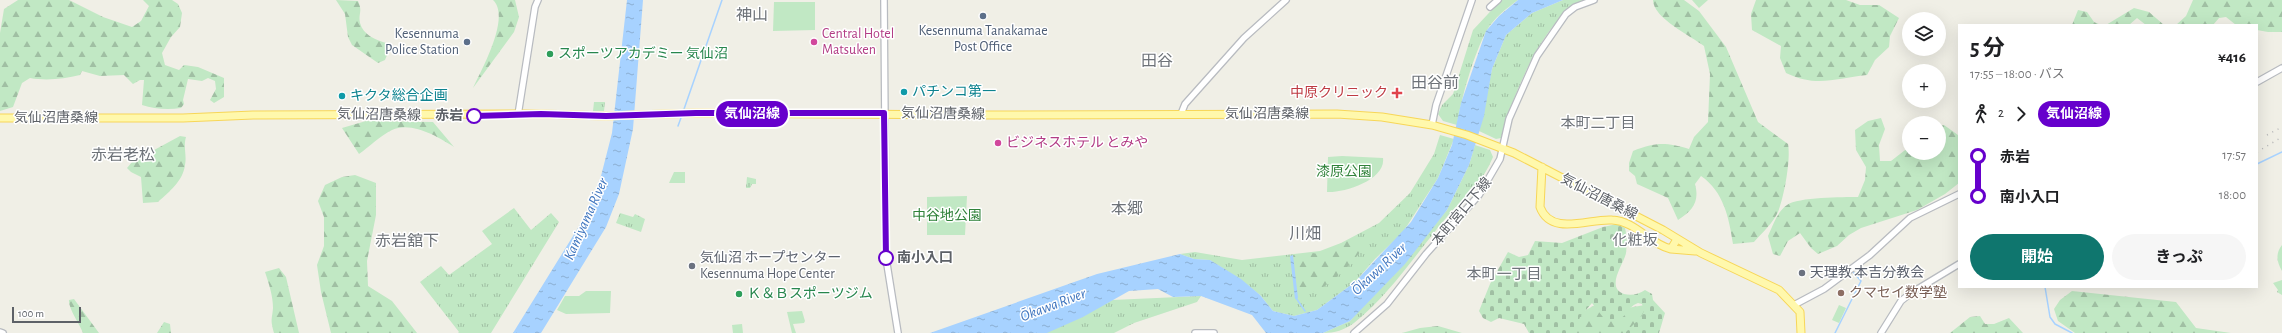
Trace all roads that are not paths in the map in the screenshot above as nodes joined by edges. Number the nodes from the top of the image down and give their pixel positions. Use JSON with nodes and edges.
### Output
{"nodes":[{"id":1,"x":538,"y":0,"type":"edge"},
{"id":2,"x":884,"y":0,"type":"edge"},
{"id":3,"x":1286,"y":0,"type":"edge"},
{"id":4,"x":1472,"y":0,"type":"edge"},
{"id":5,"x":1498,"y":0,"type":"edge"},
{"id":6,"x":1594,"y":0,"type":"edge"},
{"id":7,"x":1490,"y":7,"type":"dead end"},
{"id":8,"x":2282,"y":68,"type":"edge"},
{"id":9,"x":2258,"y":81,"type":"edge"},
{"id":10,"x":884,"y":113,"type":"junction"},
{"id":11,"x":1181,"y":114,"type":"junction"},
{"id":12,"x":518,"y":115,"type":"junction"},
{"id":13,"x":0,"y":118,"type":"edge"},
{"id":14,"x":1432,"y":125,"type":"junction"},
{"id":15,"x":1504,"y":149,"type":"junction"},
{"id":16,"x":1542,"y":167,"type":"junction"},
{"id":17,"x":1958,"y":194,"type":"edge"},
{"id":18,"x":1677,"y":239,"type":"junction"},
{"id":19,"x":1671,"y":249,"type":"junction"},
{"id":20,"x":1702,"y":253,"type":"junction"},
{"id":21,"x":1958,"y":265,"type":"edge"},
{"id":22,"x":1794,"y":305,"type":"junction"},
{"id":23,"x":0,"y":332,"type":"edge"},
{"id":24,"x":3,"y":333,"type":"edge"},
{"id":25,"x":898,"y":333,"type":"edge"},
{"id":26,"x":1195,"y":333,"type":"edge"},
{"id":27,"x":1214,"y":333,"type":"edge"},
{"id":28,"x":1354,"y":333,"type":"edge"},
{"id":29,"x":1801,"y":333,"type":"edge"},
{"id":30,"x":1881,"y":333,"type":"edge"}],
"edges":[{"from":1,"to":12,"type":"street"},
{"from":2,"to":10,"type":"street"},
{"from":3,"to":11,"type":"street"},
{"from":4,"to":14,"type":"street"},
{"from":5,"to":7,"type":"street"},
{"from":6,"to":15,"type":"street","name":"本町宮口下線"},
{"from":8,"to":9,"type":"street"},
{"from":10,"to":11,"type":"main road","name":"気仙沼唐桑線"},
{"from":10,"to":12,"type":"main road","name":"気仙沼唐桑線"},
{"from":10,"to":25,"type":"street"},
{"from":11,"to":14,"type":"main road","name":"気仙沼唐桑線"},
{"from":12,"to":13,"type":"main road","name":"気仙沼唐桑線"},
{"from":14,"to":15,"type":"main road","name":"気仙沼唐桑線"},
{"from":15,"to":16,"type":"main road","name":"気仙沼唐桑線"},
{"from":15,"to":28,"type":"street","name":"本町宮口下線"},
{"from":16,"to":18,"type":"main road","name":"気仙沼唐桑線"},
{"from":16,"to":19,"type":"main road","name":"気仙沼唐桑線"},
{"from":17,"to":22,"type":"street"},
{"from":18,"to":19,"type":"main road"},
{"from":18,"to":20,"type":"main road","name":"気仙沼唐桑線"},
{"from":19,"to":20,"type":"main road","name":"気仙沼唐桑線"},
{"from":20,"to":22,"type":"main road","name":"気仙沼唐桑線"},
{"from":21,"to":30,"type":"street"},
{"from":22,"to":29,"type":"main road","name":"気仙沼唐桑線"},
{"from":23,"to":24,"type":"street"},
{"from":26,"to":27,"type":"street"}]}
